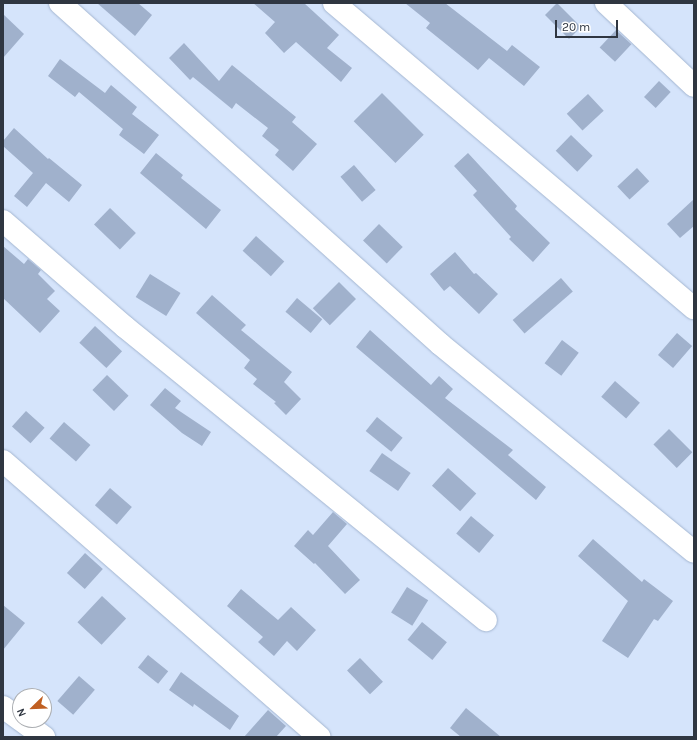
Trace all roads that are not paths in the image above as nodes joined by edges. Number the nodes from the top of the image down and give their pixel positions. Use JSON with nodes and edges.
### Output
{"nodes":[{"id":1,"x":60,"y":3,"type":"edge"},
{"id":2,"x":334,"y":3,"type":"edge"},
{"id":3,"x":606,"y":3,"type":"edge"},
{"id":4,"x":694,"y":86,"type":"edge"},
{"id":5,"x":3,"y":221,"type":"edge"},
{"id":6,"x":694,"y":308,"type":"edge"},
{"id":7,"x":3,"y":461,"type":"edge"},
{"id":8,"x":694,"y":552,"type":"edge"},
{"id":9,"x":486,"y":620,"type":"dead end"},
{"id":10,"x":3,"y":707,"type":"edge"},
{"id":11,"x":44,"y":737,"type":"edge"},
{"id":12,"x":319,"y":737,"type":"edge"}],
"edges":[{"from":1,"to":8,"type":"street"},
{"from":2,"to":6,"type":"street"},
{"from":3,"to":4,"type":"street"},
{"from":5,"to":9,"type":"street"},
{"from":7,"to":12,"type":"street"},
{"from":10,"to":11,"type":"street"}]}
